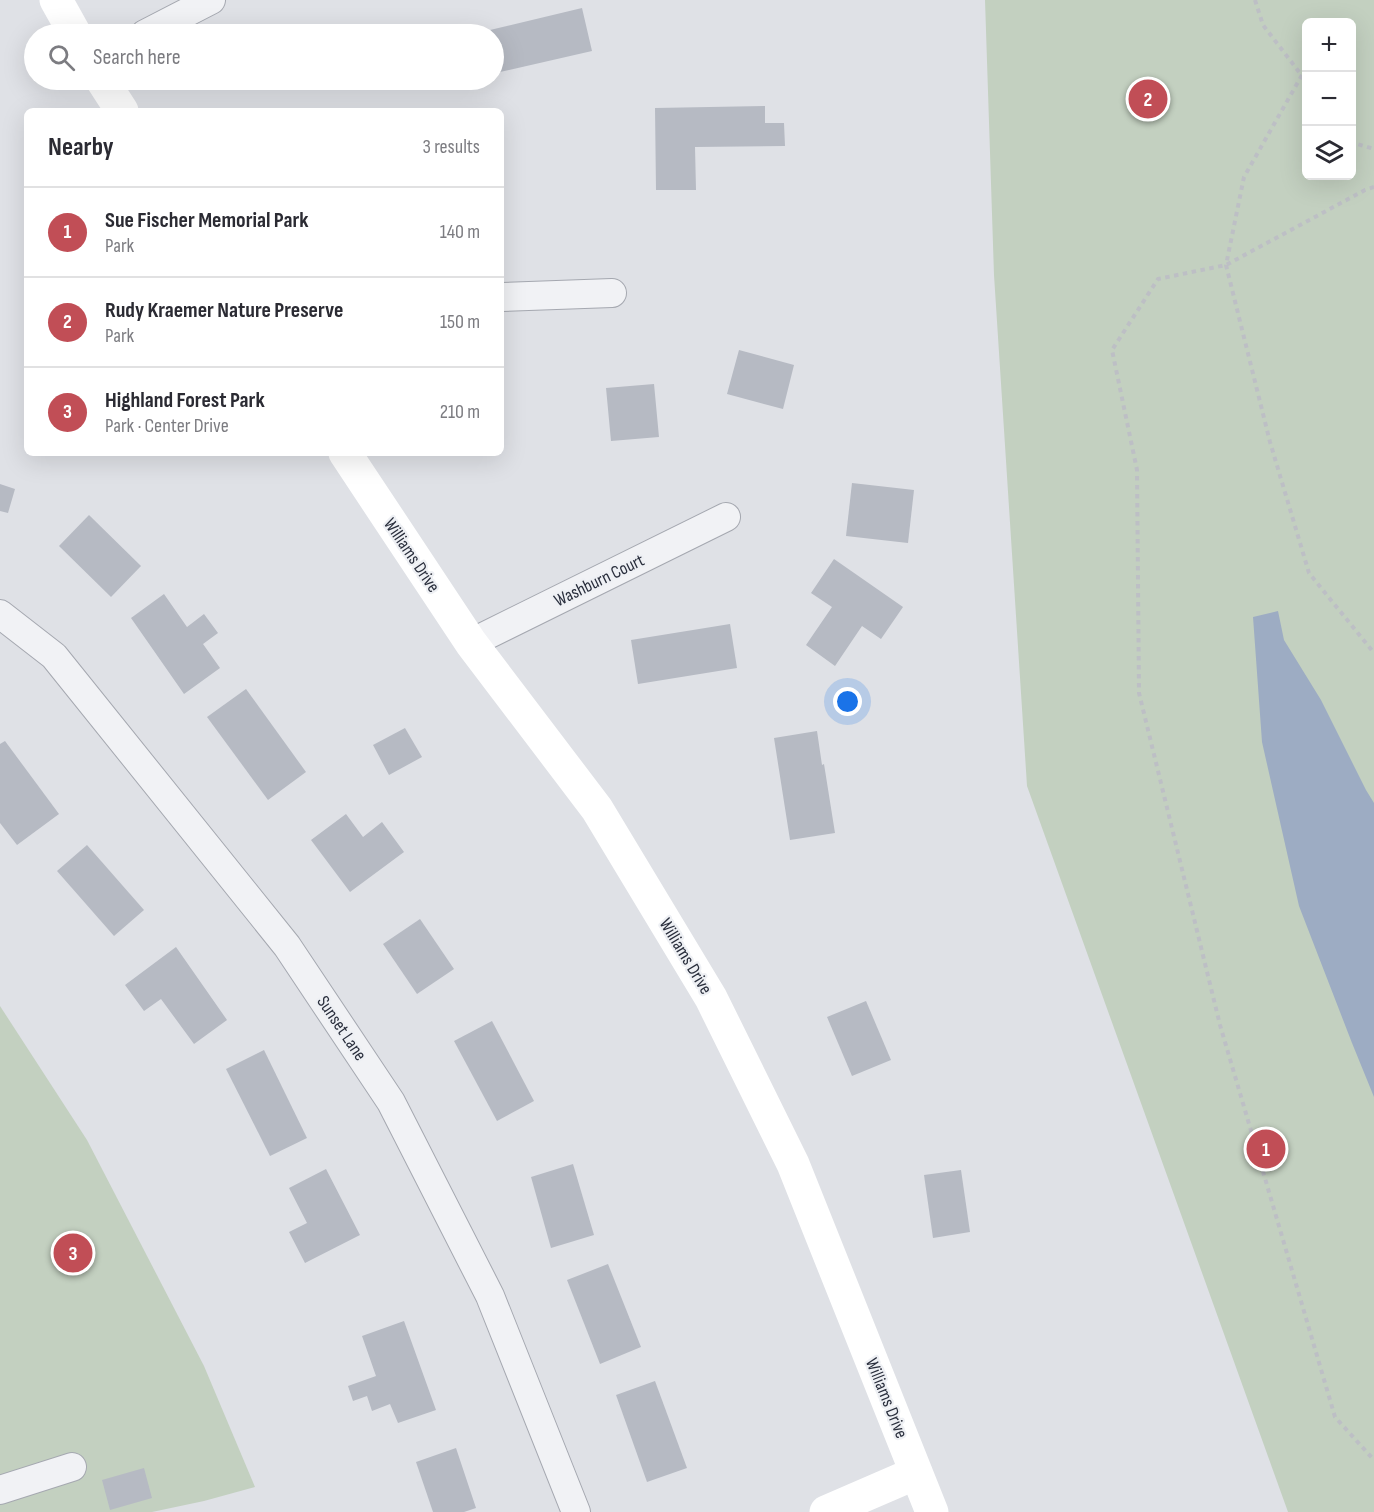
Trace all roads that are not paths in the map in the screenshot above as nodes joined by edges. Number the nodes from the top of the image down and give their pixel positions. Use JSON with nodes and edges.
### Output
{"nodes":[{"id":1,"x":56,"y":0,"type":"edge"},
{"id":2,"x":211,"y":0,"type":"edge"},
{"id":3,"x":69,"y":24,"type":"edge"},
{"id":4,"x":164,"y":24,"type":"edge"},
{"id":5,"x":108,"y":90,"type":"edge"},
{"id":6,"x":120,"y":108,"type":"edge"},
{"id":7,"x":612,"y":293,"type":"dead end"},
{"id":8,"x":504,"y":297,"type":"edge"},
{"id":9,"x":347,"y":456,"type":"edge"},
{"id":10,"x":726,"y":517,"type":"dead end"},
{"id":11,"x":0,"y":614,"type":"edge"},
{"id":12,"x":471,"y":644,"type":"junction"},
{"id":13,"x":72,"y":1467,"type":"dead end"},
{"id":14,"x":916,"y":1473,"type":"junction"},
{"id":15,"x":0,"y":1490,"type":"edge"},
{"id":16,"x":576,"y":1512,"type":"edge"},
{"id":17,"x":826,"y":1512,"type":"edge"},
{"id":18,"x":932,"y":1512,"type":"edge"}],
"edges":[{"from":1,"to":3,"type":"main road"},
{"from":2,"to":4,"type":"street"},
{"from":5,"to":6,"type":"main road"},
{"from":7,"to":8,"type":"street"},
{"from":9,"to":12,"type":"main road","name":"Williams Drive"},
{"from":10,"to":12,"type":"street","name":"Washburn Court"},
{"from":11,"to":16,"type":"street","name":"Sunset Lane"},
{"from":12,"to":14,"type":"main road","name":"Williams Drive"},
{"from":13,"to":15,"type":"street"},
{"from":14,"to":17,"type":"main road"},
{"from":14,"to":18,"type":"main road","name":"Williams Drive"}]}
